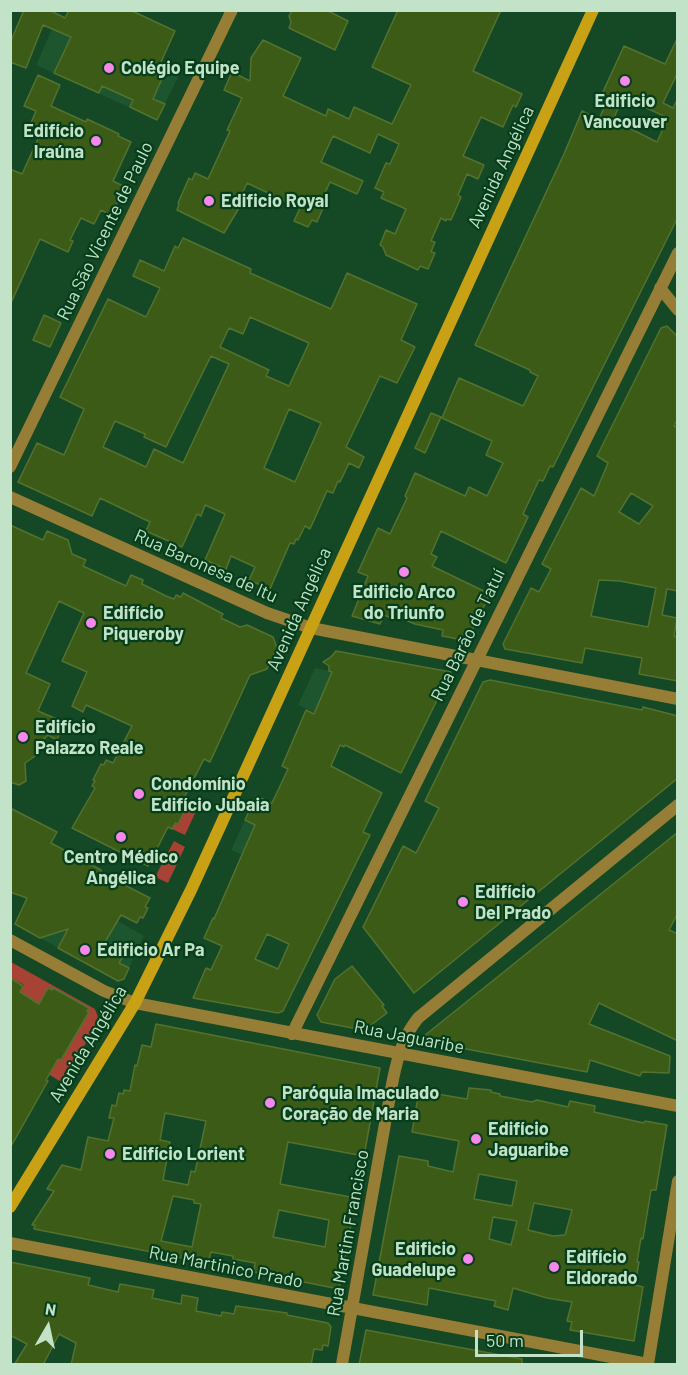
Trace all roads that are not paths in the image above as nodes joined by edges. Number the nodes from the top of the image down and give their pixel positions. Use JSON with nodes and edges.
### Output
{"nodes":[{"id":1,"x":232,"y":10,"type":"edge"},
{"id":2,"x":592,"y":10,"type":"edge"},
{"id":3,"x":678,"y":253,"type":"edge"},
{"id":4,"x":660,"y":288,"type":"junction"},
{"id":5,"x":678,"y":310,"type":"edge"},
{"id":6,"x":10,"y":467,"type":"edge"},
{"id":7,"x":10,"y":497,"type":"edge"},
{"id":8,"x":310,"y":628,"type":"junction"},
{"id":9,"x":477,"y":660,"type":"junction"},
{"id":10,"x":678,"y":699,"type":"edge"},
{"id":11,"x":678,"y":805,"type":"edge"},
{"id":12,"x":10,"y":940,"type":"edge"},
{"id":13,"x":135,"y":1003,"type":"junction"},
{"id":14,"x":292,"y":1034,"type":"junction"},
{"id":15,"x":399,"y":1054,"type":"junction"},
{"id":16,"x":678,"y":1106,"type":"edge"},
{"id":17,"x":678,"y":1181,"type":"edge"},
{"id":18,"x":10,"y":1207,"type":"edge"},
{"id":19,"x":10,"y":1243,"type":"edge"},
{"id":20,"x":352,"y":1310,"type":"junction"},
{"id":21,"x":648,"y":1364,"type":"edge"},
{"id":22,"x":342,"y":1365,"type":"edge"}],
"edges":[{"from":1,"to":6,"type":"street","name":"Rua São Vicente de Paulo"},
{"from":2,"to":8,"type":"main road","name":"Avenida Angélica"},
{"from":3,"to":4,"type":"street","name":"Rua Barão de Tatuí"},
{"from":4,"to":5,"type":"street"},
{"from":4,"to":9,"type":"street","name":"Rua Barão de Tatuí"},
{"from":7,"to":8,"type":"street","name":"Rua Baronesa de Itu"},
{"from":8,"to":9,"type":"street","name":"Rua Baronesa de Itu"},
{"from":8,"to":13,"type":"main road","name":"Avenida Angélica"},
{"from":9,"to":10,"type":"street","name":"Rua Baronesa de Itu"},
{"from":9,"to":14,"type":"street","name":"Rua Barão de Tatuí"},
{"from":11,"to":15,"type":"street","name":"Rua Martim Francisco"},
{"from":12,"to":13,"type":"street","name":"Rua Jaguaribe"},
{"from":13,"to":14,"type":"street","name":"Rua Jaguaribe"},
{"from":13,"to":18,"type":"main road","name":"Avenida Angélica"},
{"from":14,"to":15,"type":"street","name":"Rua Jaguaribe"},
{"from":15,"to":16,"type":"street","name":"Rua Jaguaribe"},
{"from":15,"to":20,"type":"street","name":"Rua Martim Francisco"},
{"from":17,"to":21,"type":"street"},
{"from":19,"to":20,"type":"street","name":"Rua Martinico Prado"},
{"from":20,"to":21,"type":"street","name":"Rua Martinico Prado"},
{"from":20,"to":22,"type":"street","name":"Rua Martim Francisco"}]}
